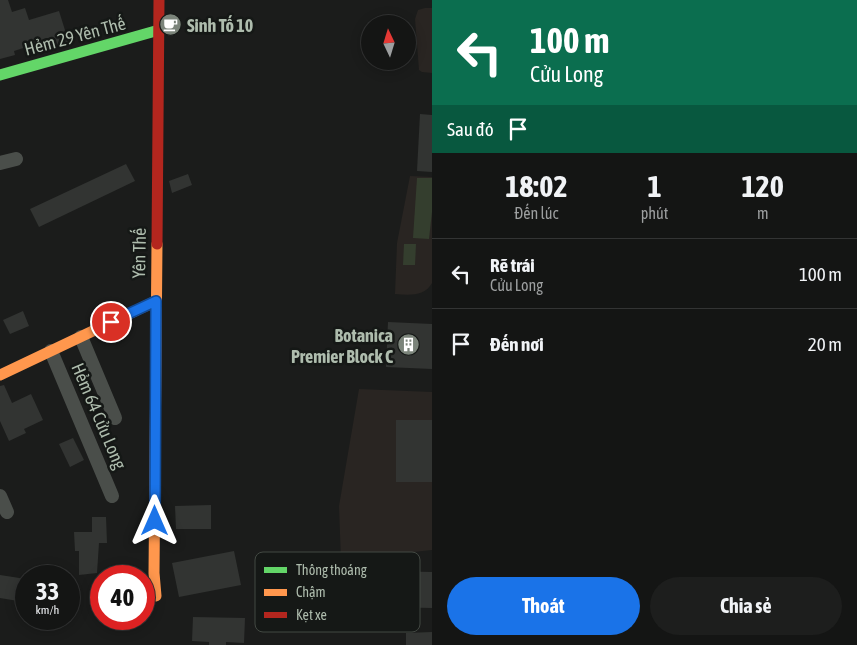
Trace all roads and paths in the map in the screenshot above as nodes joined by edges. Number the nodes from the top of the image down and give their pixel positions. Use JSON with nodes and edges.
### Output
{"nodes":[{"id":1,"x":159,"y":0,"type":"edge"},
{"id":2,"x":159,"y":30,"type":"junction"},
{"id":3,"x":0,"y":75,"type":"edge"},
{"id":4,"x":16,"y":159,"type":"dead end"},
{"id":5,"x":0,"y":163,"type":"edge"},
{"id":6,"x":156,"y":301,"type":"junction"},
{"id":7,"x":81,"y":336,"type":"junction"},
{"id":8,"x":51,"y":351,"type":"junction"},
{"id":9,"x":0,"y":375,"type":"edge"},
{"id":10,"x":116,"y":418,"type":"dead end"},
{"id":11,"x":0,"y":496,"type":"edge"},
{"id":12,"x":112,"y":496,"type":"dead end"},
{"id":13,"x":7,"y":512,"type":"dead end"},
{"id":14,"x":156,"y":596,"type":"dead end"}],
"edges":[{"from":1,"to":2,"type":"street","name":"Yên Thế"},
{"from":2,"to":3,"type":"street","name":"Hẻm 29 Yên Thế"},
{"from":2,"to":6,"type":"street","name":"Yên Thế"},
{"from":4,"to":5,"type":"street"},
{"from":6,"to":7,"type":"street"},
{"from":6,"to":14,"type":"street","name":"Yên Thế"},
{"from":7,"to":8,"type":"street"},
{"from":7,"to":10,"type":"street"},
{"from":8,"to":9,"type":"street"},
{"from":8,"to":12,"type":"street","name":"Hẻm 64 Cửu Long"},
{"from":11,"to":13,"type":"street"}]}
